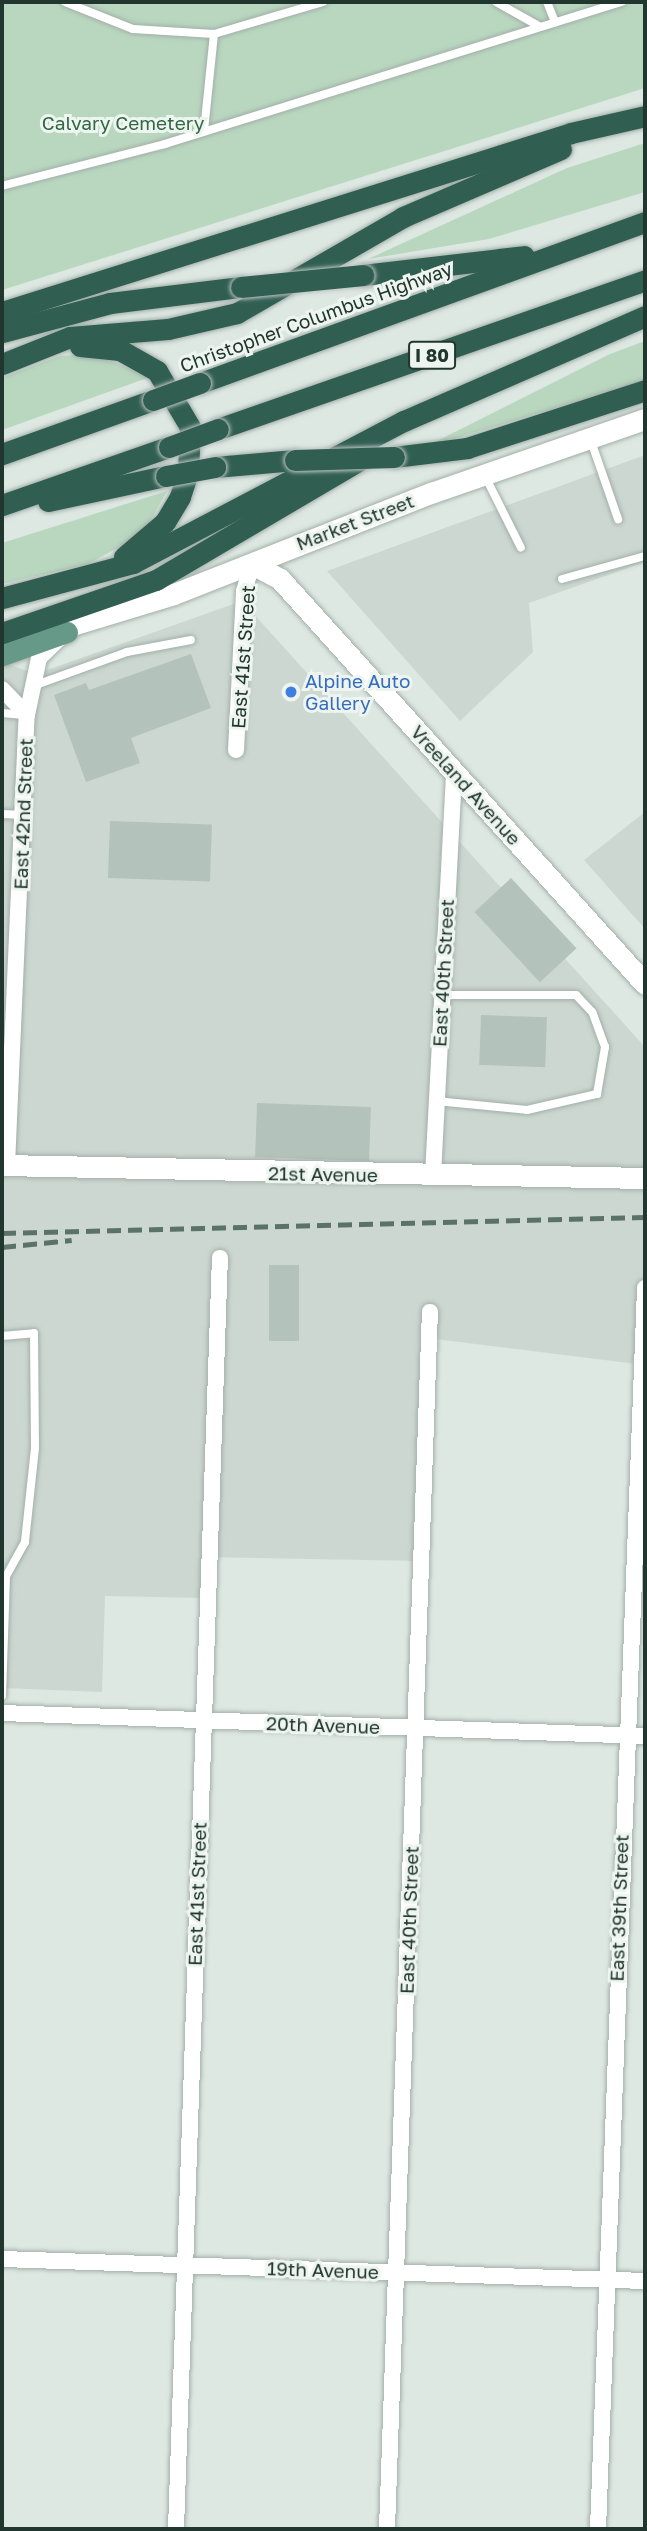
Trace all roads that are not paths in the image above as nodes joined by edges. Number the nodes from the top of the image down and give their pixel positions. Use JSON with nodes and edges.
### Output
{"nodes":[{"id":1,"x":65,"y":2,"type":"edge"},
{"id":2,"x":323,"y":2,"type":"edge"},
{"id":3,"x":496,"y":2,"type":"edge"},
{"id":4,"x":547,"y":2,"type":"edge"},
{"id":5,"x":622,"y":2,"type":"edge"},
{"id":6,"x":611,"y":3,"type":"edge"},
{"id":7,"x":555,"y":22,"type":"junction"},
{"id":8,"x":539,"y":26,"type":"junction"},
{"id":9,"x":214,"y":34,"type":"junction"},
{"id":10,"x":645,"y":116,"type":"edge"},
{"id":11,"x":597,"y":130,"type":"junction"},
{"id":12,"x":204,"y":131,"type":"junction"},
{"id":13,"x":2,"y":186,"type":"edge"},
{"id":14,"x":645,"y":222,"type":"edge"},
{"id":15,"x":561,"y":252,"type":"junction"},
{"id":16,"x":645,"y":280,"type":"edge"},
{"id":17,"x":2,"y":312,"type":"edge"},
{"id":18,"x":645,"y":316,"type":"edge"},
{"id":19,"x":2,"y":332,"type":"edge"},
{"id":20,"x":29,"y":352,"type":"junction"},
{"id":21,"x":2,"y":364,"type":"edge"},
{"id":22,"x":645,"y":390,"type":"edge"},
{"id":23,"x":433,"y":412,"type":"junction"},
{"id":24,"x":645,"y":419,"type":"edge"},
{"id":25,"x":589,"y":434,"type":"junction"},
{"id":26,"x":2,"y":454,"type":"edge"},
{"id":27,"x":484,"y":473,"type":"junction"},
{"id":28,"x":2,"y":505,"type":"edge"},
{"id":29,"x":2,"y":511,"type":"edge"},
{"id":30,"x":618,"y":519,"type":"dead end"},
{"id":31,"x":521,"y":548,"type":"dead end"},
{"id":32,"x":645,"y":556,"type":"edge"},
{"id":33,"x":253,"y":564,"type":"junction"},
{"id":34,"x":88,"y":577,"type":"junction"},
{"id":35,"x":562,"y":579,"type":"dead end"},
{"id":36,"x":2,"y":598,"type":"edge"},
{"id":37,"x":67,"y":632,"type":"junction"},
{"id":38,"x":2,"y":634,"type":"edge"},
{"id":39,"x":191,"y":640,"type":"dead end"},
{"id":40,"x":2,"y":655,"type":"edge"},
{"id":41,"x":33,"y":686,"type":"junction"},
{"id":42,"x":2,"y":689,"type":"edge"},
{"id":43,"x":2,"y":713,"type":"edge"},
{"id":44,"x":27,"y":715,"type":"junction"},
{"id":45,"x":236,"y":750,"type":"dead end"},
{"id":46,"x":454,"y":772,"type":"junction"},
{"id":47,"x":2,"y":814,"type":"edge"},
{"id":48,"x":23,"y":815,"type":"junction"},
{"id":49,"x":645,"y":984,"type":"edge"},
{"id":50,"x":442,"y":995,"type":"junction"},
{"id":51,"x":436,"y":1101,"type":"junction"},
{"id":52,"x":4,"y":1165,"type":"edge"},
{"id":53,"x":433,"y":1175,"type":"junction"},
{"id":54,"x":645,"y":1178,"type":"edge"},
{"id":55,"x":220,"y":1258,"type":"dead end"},
{"id":56,"x":645,"y":1288,"type":"edge"},
{"id":57,"x":430,"y":1312,"type":"dead end"},
{"id":58,"x":2,"y":1336,"type":"edge"},
{"id":59,"x":2,"y":1696,"type":"edge"},
{"id":60,"x":2,"y":1713,"type":"edge"},
{"id":61,"x":202,"y":1721,"type":"junction"},
{"id":62,"x":416,"y":1728,"type":"junction"},
{"id":63,"x":625,"y":1735,"type":"junction"},
{"id":64,"x":645,"y":1736,"type":"edge"},
{"id":65,"x":2,"y":2259,"type":"edge"},
{"id":66,"x":186,"y":2266,"type":"junction"},
{"id":67,"x":396,"y":2273,"type":"junction"},
{"id":68,"x":607,"y":2280,"type":"junction"},
{"id":69,"x":645,"y":2281,"type":"edge"},
{"id":70,"x":176,"y":2529,"type":"edge"},
{"id":71,"x":387,"y":2529,"type":"edge"},
{"id":72,"x":598,"y":2529,"type":"edge"}],
"edges":[{"from":1,"to":9,"type":"lane"},
{"from":2,"to":9,"type":"lane"},
{"from":3,"to":8,"type":"lane"},
{"from":4,"to":7,"type":"lane"},
{"from":5,"to":6,"type":"lane"},
{"from":6,"to":7,"type":"lane"},
{"from":7,"to":8,"type":"lane"},
{"from":8,"to":12,"type":"lane"},
{"from":9,"to":12,"type":"lane"},
{"from":10,"to":11,"type":"highway"},
{"from":11,"to":17,"type":"highway"},
{"from":11,"to":20,"type":"highway"},
{"from":12,"to":13,"type":"lane"},
{"from":14,"to":15,"type":"highway","name":"Christopher Columbus Highway"},
{"from":15,"to":19,"type":"highway","bridge":true},
{"from":15,"to":26,"type":"highway","name":"Christopher Columbus Highway","bridge":true},
{"from":16,"to":28,"type":"highway","number":"I 80","bridge":true},
{"from":18,"to":23,"type":"highway"},
{"from":20,"to":21,"type":"highway"},
{"from":20,"to":34,"type":"highway"},
{"from":22,"to":29,"type":"highway","bridge":true},
{"from":23,"to":34,"type":"highway"},
{"from":23,"to":38,"type":"highway"},
{"from":24,"to":25,"type":"main road","name":"Market Street"},
{"from":25,"to":27,"type":"main road","name":"Market Street"},
{"from":25,"to":30,"type":"lane"},
{"from":27,"to":31,"type":"lane"},
{"from":27,"to":33,"type":"main road","name":"Market Street"},
{"from":32,"to":35,"type":"lane"},
{"from":33,"to":37,"type":"main road","name":"Market Street"},
{"from":33,"to":45,"type":"street","name":"East 41st Street"},
{"from":33,"to":46,"type":"main road","name":"Vreeland Avenue"},
{"from":34,"to":36,"type":"highway"},
{"from":37,"to":38,"type":"main road","name":"Market Street"},
{"from":37,"to":40,"type":"main road"},
{"from":37,"to":41,"type":"street","name":"East 42nd Street"},
{"from":39,"to":41,"type":"lane"},
{"from":41,"to":44,"type":"street","name":"East 42nd Street"},
{"from":42,"to":44,"type":"street","name":"East 42nd Street"},
{"from":43,"to":44,"type":"lane"},
{"from":44,"to":48,"type":"street","name":"East 42nd Street"},
{"from":46,"to":49,"type":"main road","name":"Vreeland Avenue"},
{"from":46,"to":50,"type":"street","name":"East 40th Street"},
{"from":47,"to":48,"type":"lane"},
{"from":48,"to":52,"type":"street","name":"East 42nd Street"},
{"from":50,"to":51,"type":"street","name":"East 40th Street"},
{"from":50,"to":51,"type":"lane"},
{"from":51,"to":53,"type":"street","name":"East 40th Street"},
{"from":52,"to":53,"type":"main road","name":"21st Avenue"},
{"from":53,"to":54,"type":"main road","name":"21st Avenue"},
{"from":55,"to":61,"type":"street","name":"East 41st Street"},
{"from":56,"to":63,"type":"street","name":"East 39th Street"},
{"from":57,"to":62,"type":"street","name":"East 40th Street"},
{"from":58,"to":59,"type":"lane"},
{"from":60,"to":61,"type":"street","name":"20th Avenue"},
{"from":61,"to":62,"type":"street","name":"20th Avenue"},
{"from":61,"to":66,"type":"street","name":"East 41st Street"},
{"from":62,"to":63,"type":"street","name":"20th Avenue"},
{"from":62,"to":67,"type":"street","name":"East 40th Street"},
{"from":63,"to":64,"type":"street","name":"20th Avenue"},
{"from":63,"to":68,"type":"street","name":"East 39th Street"},
{"from":65,"to":66,"type":"street","name":"19th Avenue"},
{"from":66,"to":67,"type":"street","name":"19th Avenue"},
{"from":66,"to":70,"type":"street","name":"East 41st Street"},
{"from":67,"to":68,"type":"street","name":"19th Avenue"},
{"from":67,"to":71,"type":"street","name":"East 40th Street"},
{"from":68,"to":69,"type":"street","name":"19th Avenue"},
{"from":68,"to":72,"type":"street","name":"East 39th Street"}]}
